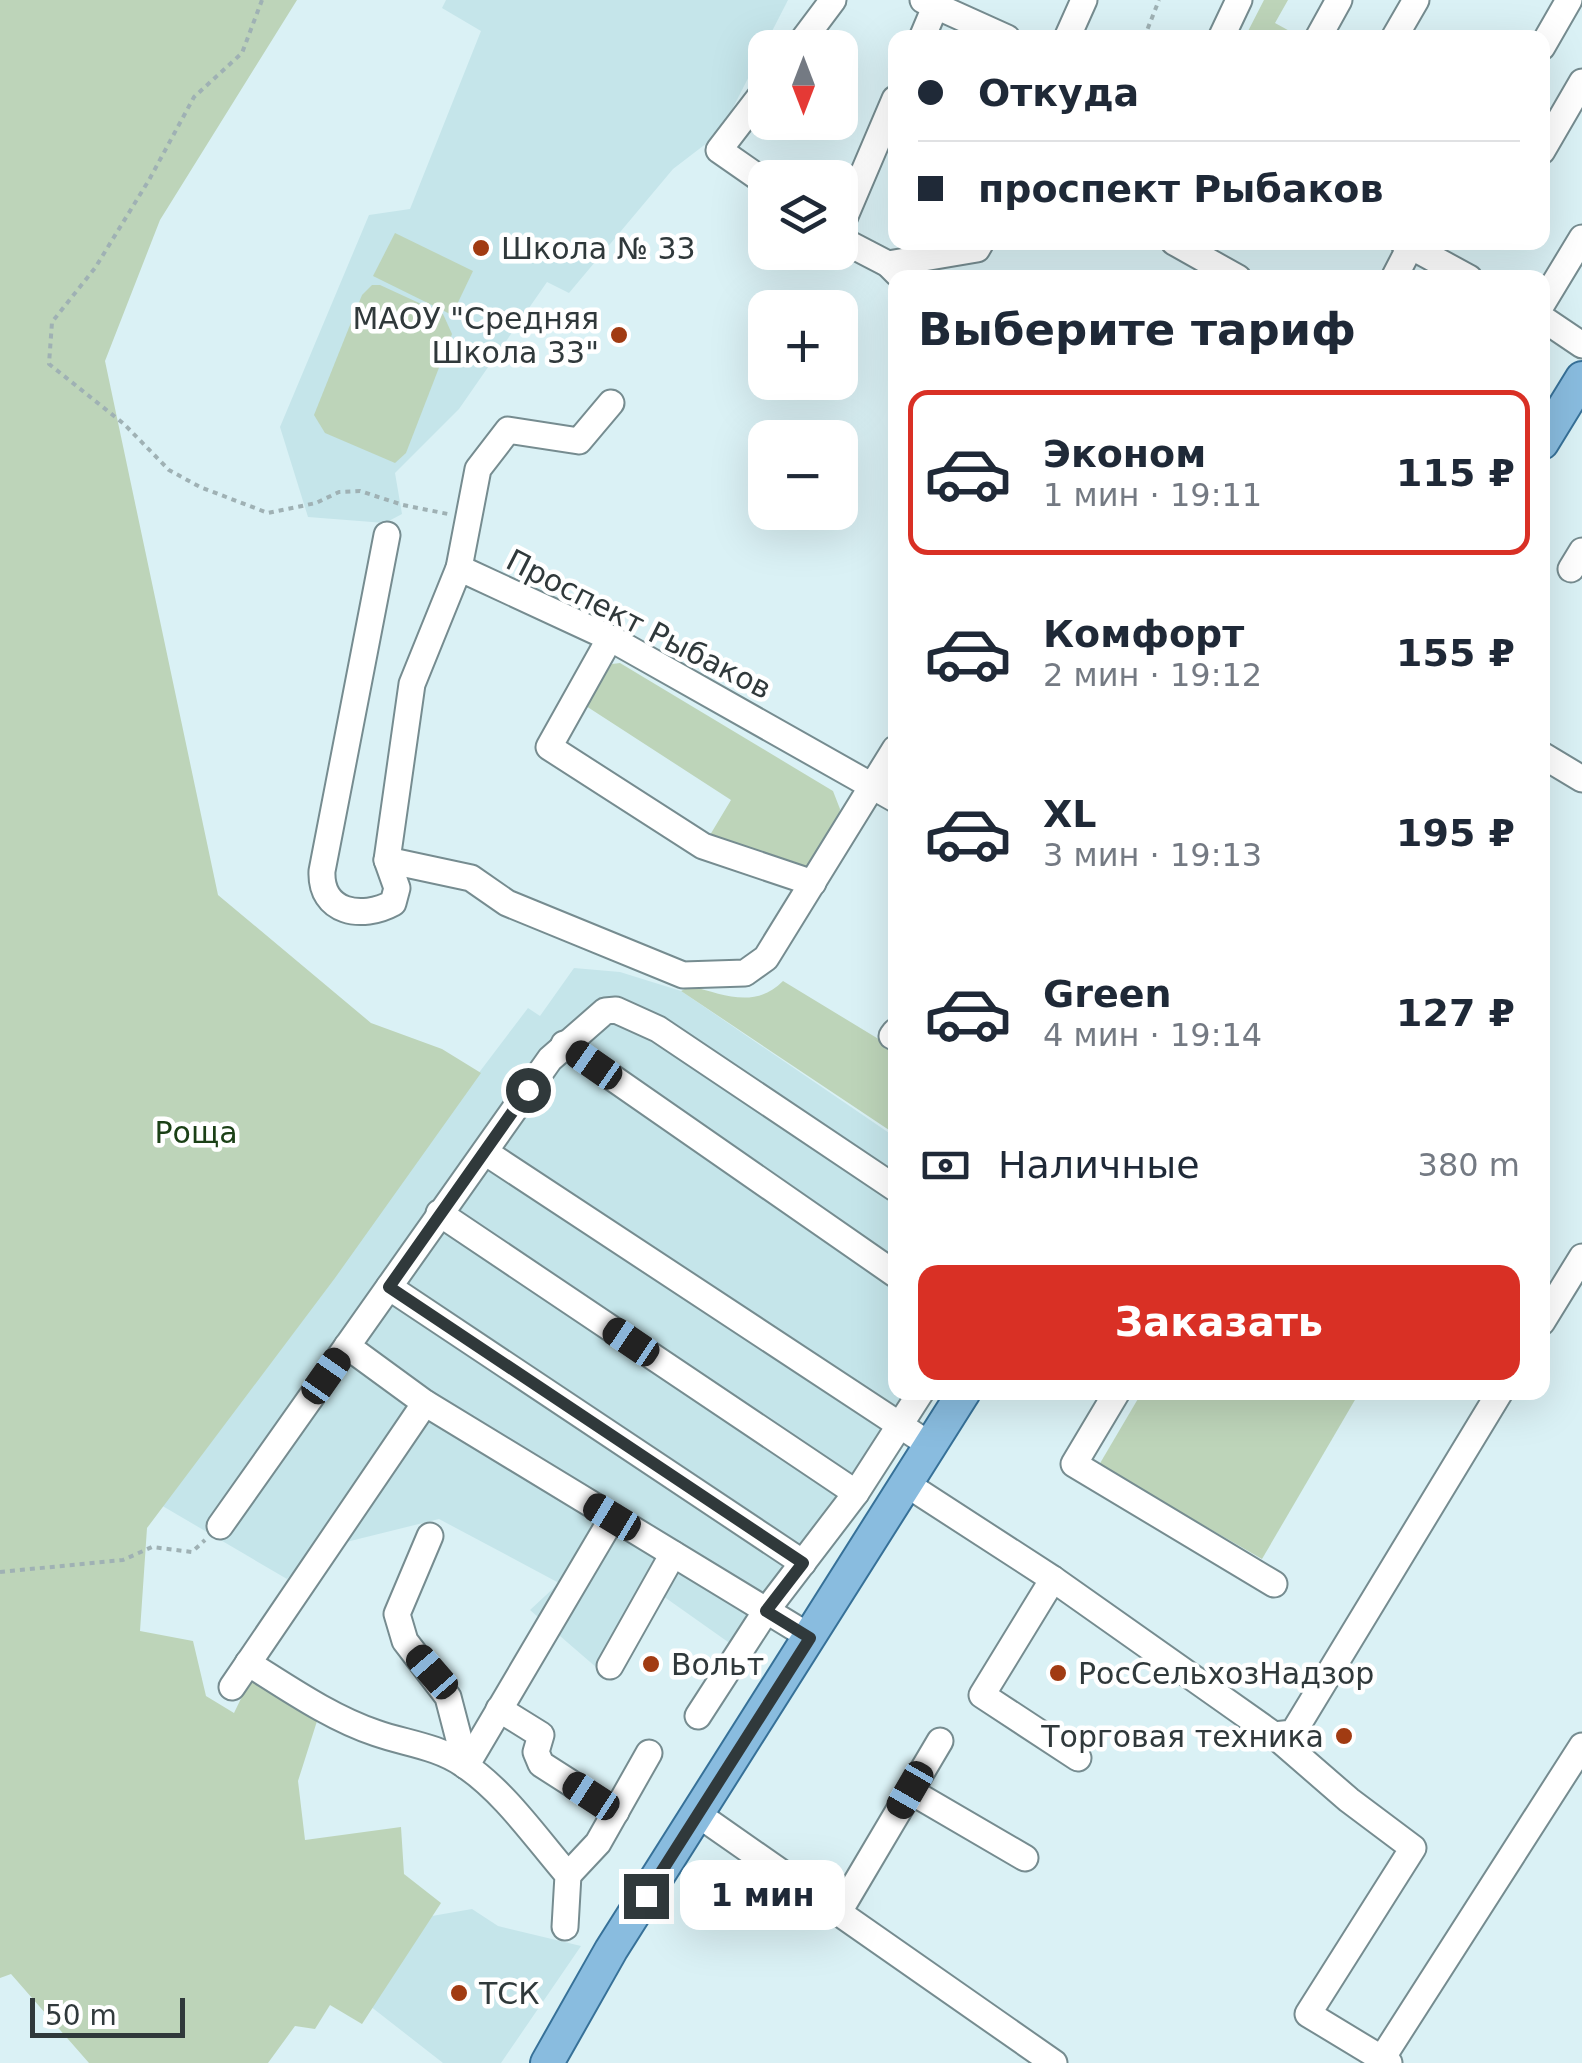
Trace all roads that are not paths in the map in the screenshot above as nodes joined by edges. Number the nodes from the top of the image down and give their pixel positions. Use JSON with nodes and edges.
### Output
{"nodes":[{"id":1,"x":832,"y":0,"type":"edge"},
{"id":2,"x":1084,"y":0,"type":"edge"},
{"id":3,"x":1239,"y":0,"type":"edge"},
{"id":4,"x":1339,"y":0,"type":"edge"},
{"id":5,"x":1416,"y":0,"type":"edge"},
{"id":6,"x":1569,"y":0,"type":"edge"},
{"id":7,"x":932,"y":2,"type":"edge"},
{"id":8,"x":810,"y":30,"type":"edge"},
{"id":9,"x":924,"y":30,"type":"edge"},
{"id":10,"x":990,"y":30,"type":"edge"},
{"id":11,"x":1071,"y":30,"type":"edge"},
{"id":12,"x":1225,"y":30,"type":"edge"},
{"id":13,"x":1322,"y":30,"type":"edge"},
{"id":14,"x":1399,"y":30,"type":"edge"},
{"id":15,"x":1550,"y":33,"type":"edge"},
{"id":16,"x":1582,"y":82,"type":"edge"},
{"id":17,"x":748,"y":112,"type":"edge"},
{"id":18,"x":888,"y":115,"type":"edge"},
{"id":19,"x":1550,"y":137,"type":"edge"},
{"id":20,"x":748,"y":170,"type":"edge"},
{"id":21,"x":858,"y":186,"type":"edge"},
{"id":22,"x":1582,"y":238,"type":"edge"},
{"id":23,"x":858,"y":250,"type":"edge"},
{"id":24,"x":973,"y":250,"type":"edge"},
{"id":25,"x":1188,"y":250,"type":"edge"},
{"id":26,"x":1424,"y":250,"type":"edge"},
{"id":27,"x":892,"y":270,"type":"edge"},
{"id":28,"x":898,"y":270,"type":"edge"},
{"id":29,"x":1224,"y":270,"type":"edge"},
{"id":30,"x":1456,"y":270,"type":"edge"},
{"id":31,"x":1550,"y":291,"type":"edge"},
{"id":32,"x":1550,"y":323,"type":"edge"},
{"id":33,"x":1582,"y":345,"type":"edge"},
{"id":34,"x":1582,"y":378,"type":"edge"},
{"id":35,"x":612,"y":403,"type":"dead end"},
{"id":36,"x":1550,"y":430,"type":"edge"},
{"id":37,"x":387,"y":535,"type":"dead end"},
{"id":38,"x":459,"y":568,"type":"junction"},
{"id":39,"x":610,"y":638,"type":"junction"},
{"id":40,"x":1550,"y":759,"type":"edge"},
{"id":41,"x":1582,"y":779,"type":"edge"},
{"id":42,"x":884,"y":792,"type":"edge"},
{"id":43,"x":387,"y":860,"type":"junction"},
{"id":44,"x":813,"y":883,"type":"junction"},
{"id":45,"x":564,"y":1044,"type":"junction"},
{"id":46,"x":484,"y":1152,"type":"junction"},
{"id":47,"x":888,"y":1183,"type":"edge"},
{"id":48,"x":439,"y":1213,"type":"junction"},
{"id":49,"x":1582,"y":1257,"type":"edge"},
{"id":50,"x":888,"y":1269,"type":"edge"},
{"id":51,"x":389,"y":1287,"type":"junction"},
{"id":52,"x":1550,"y":1309,"type":"edge"},
{"id":53,"x":347,"y":1346,"type":"junction"},
{"id":54,"x":917,"y":1400,"type":"edge"},
{"id":55,"x":959,"y":1400,"type":"edge"},
{"id":56,"x":1112,"y":1400,"type":"edge"},
{"id":57,"x":1495,"y":1400,"type":"edge"},
{"id":58,"x":425,"y":1403,"type":"junction"},
{"id":59,"x":900,"y":1426,"type":"junction"},
{"id":60,"x":930,"y":1446,"type":"junction"},
{"id":61,"x":908,"y":1484,"type":"junction"},
{"id":62,"x":856,"y":1493,"type":"junction"},
{"id":63,"x":612,"y":1517,"type":"junction"},
{"id":64,"x":220,"y":1526,"type":"road end"},
{"id":65,"x":430,"y":1536,"type":"dead end"},
{"id":66,"x":672,"y":1554,"type":"junction"},
{"id":67,"x":803,"y":1563,"type":"junction"},
{"id":68,"x":1053,"y":1580,"type":"junction"},
{"id":69,"x":1274,"y":1584,"type":"dead end"},
{"id":70,"x":766,"y":1611,"type":"junction"},
{"id":71,"x":810,"y":1638,"type":"junction"},
{"id":72,"x":248,"y":1663,"type":"junction"},
{"id":73,"x":610,"y":1666,"type":"dead end"},
{"id":74,"x":232,"y":1686,"type":"dead end"},
{"id":75,"x":499,"y":1709,"type":"junction"},
{"id":76,"x":698,"y":1716,"type":"dead end"},
{"id":77,"x":1274,"y":1735,"type":"junction"},
{"id":78,"x":940,"y":1741,"type":"dead end"},
{"id":79,"x":1582,"y":1746,"type":"edge"},
{"id":80,"x":650,"y":1753,"type":"dead end"},
{"id":81,"x":1078,"y":1758,"type":"dead end"},
{"id":82,"x":466,"y":1766,"type":"junction"},
{"id":83,"x":910,"y":1790,"type":"junction"},
{"id":84,"x":616,"y":1812,"type":"junction"},
{"id":85,"x":699,"y":1814,"type":"junction"},
{"id":86,"x":1025,"y":1858,"type":"dead end"},
{"id":87,"x":568,"y":1875,"type":"junction"},
{"id":88,"x":840,"y":1910,"type":"junction"},
{"id":89,"x":565,"y":1927,"type":"dead end"},
{"id":90,"x":1385,"y":2062,"type":"edge"},
{"id":91,"x":547,"y":2063,"type":"edge"},
{"id":92,"x":1054,"y":2063,"type":"edge"}],
"edges":[{"from":1,"to":8,"type":"street"},
{"from":2,"to":11,"type":"street"},
{"from":3,"to":12,"type":"street"},
{"from":4,"to":13,"type":"street"},
{"from":5,"to":14,"type":"street"},
{"from":6,"to":15,"type":"street"},
{"from":7,"to":9,"type":"street"},
{"from":7,"to":10,"type":"street"},
{"from":16,"to":19,"type":"street"},
{"from":17,"to":20,"type":"street"},
{"from":18,"to":21,"type":"street"},
{"from":22,"to":31,"type":"street"},
{"from":23,"to":27,"type":"street"},
{"from":24,"to":28,"type":"street"},
{"from":25,"to":29,"type":"street"},
{"from":26,"to":30,"type":"street"},
{"from":32,"to":33,"type":"street"},
{"from":34,"to":36,"type":"main road"},
{"from":35,"to":38,"type":"street"},
{"from":37,"to":43,"type":"street","name":"Проспект Рыбаков"},
{"from":38,"to":39,"type":"street","name":"Проспект Рыбаков"},
{"from":38,"to":43,"type":"street","name":"Проспект Рыбаков"},
{"from":39,"to":42,"type":"street","name":"Проспект Рыбаков"},
{"from":39,"to":44,"type":"street"},
{"from":40,"to":41,"type":"street"},
{"from":42,"to":44,"type":"street"},
{"from":43,"to":44,"type":"street"},
{"from":45,"to":46,"type":"street"},
{"from":45,"to":47,"type":"street"},
{"from":45,"to":50,"type":"street"},
{"from":46,"to":48,"type":"street"},
{"from":46,"to":59,"type":"street"},
{"from":48,"to":51,"type":"street"},
{"from":48,"to":62,"type":"street"},
{"from":49,"to":52,"type":"street"},
{"from":51,"to":53,"type":"street"},
{"from":51,"to":67,"type":"street"},
{"from":53,"to":58,"type":"street"},
{"from":53,"to":64,"type":"street"},
{"from":54,"to":59,"type":"street"},
{"from":55,"to":60,"type":"main road"},
{"from":56,"to":69,"type":"street"},
{"from":57,"to":77,"type":"street"},
{"from":58,"to":63,"type":"street"},
{"from":58,"to":72,"type":"street"},
{"from":59,"to":60,"type":"street"},
{"from":59,"to":62,"type":"street"},
{"from":60,"to":61,"type":"main road"},
{"from":61,"to":68,"type":"street"},
{"from":61,"to":71,"type":"main road"},
{"from":62,"to":67,"type":"street"},
{"from":63,"to":66,"type":"street"},
{"from":63,"to":75,"type":"street"},
{"from":65,"to":82,"type":"street"},
{"from":66,"to":70,"type":"street"},
{"from":66,"to":73,"type":"street"},
{"from":67,"to":70,"type":"street"},
{"from":68,"to":77,"type":"street"},
{"from":68,"to":81,"type":"street"},
{"from":70,"to":71,"type":"street"},
{"from":70,"to":76,"type":"street"},
{"from":71,"to":85,"type":"main road"},
{"from":72,"to":74,"type":"street"},
{"from":72,"to":82,"type":"street"},
{"from":75,"to":82,"type":"street"},
{"from":75,"to":84,"type":"street"},
{"from":77,"to":90,"type":"street"},
{"from":78,"to":83,"type":"street"},
{"from":79,"to":90,"type":"street"},
{"from":80,"to":84,"type":"street"},
{"from":82,"to":87,"type":"street"},
{"from":83,"to":86,"type":"street"},
{"from":83,"to":88,"type":"street"},
{"from":84,"to":87,"type":"street"},
{"from":85,"to":88,"type":"street"},
{"from":85,"to":91,"type":"main road"},
{"from":87,"to":89,"type":"street"},
{"from":88,"to":92,"type":"street"}]}
